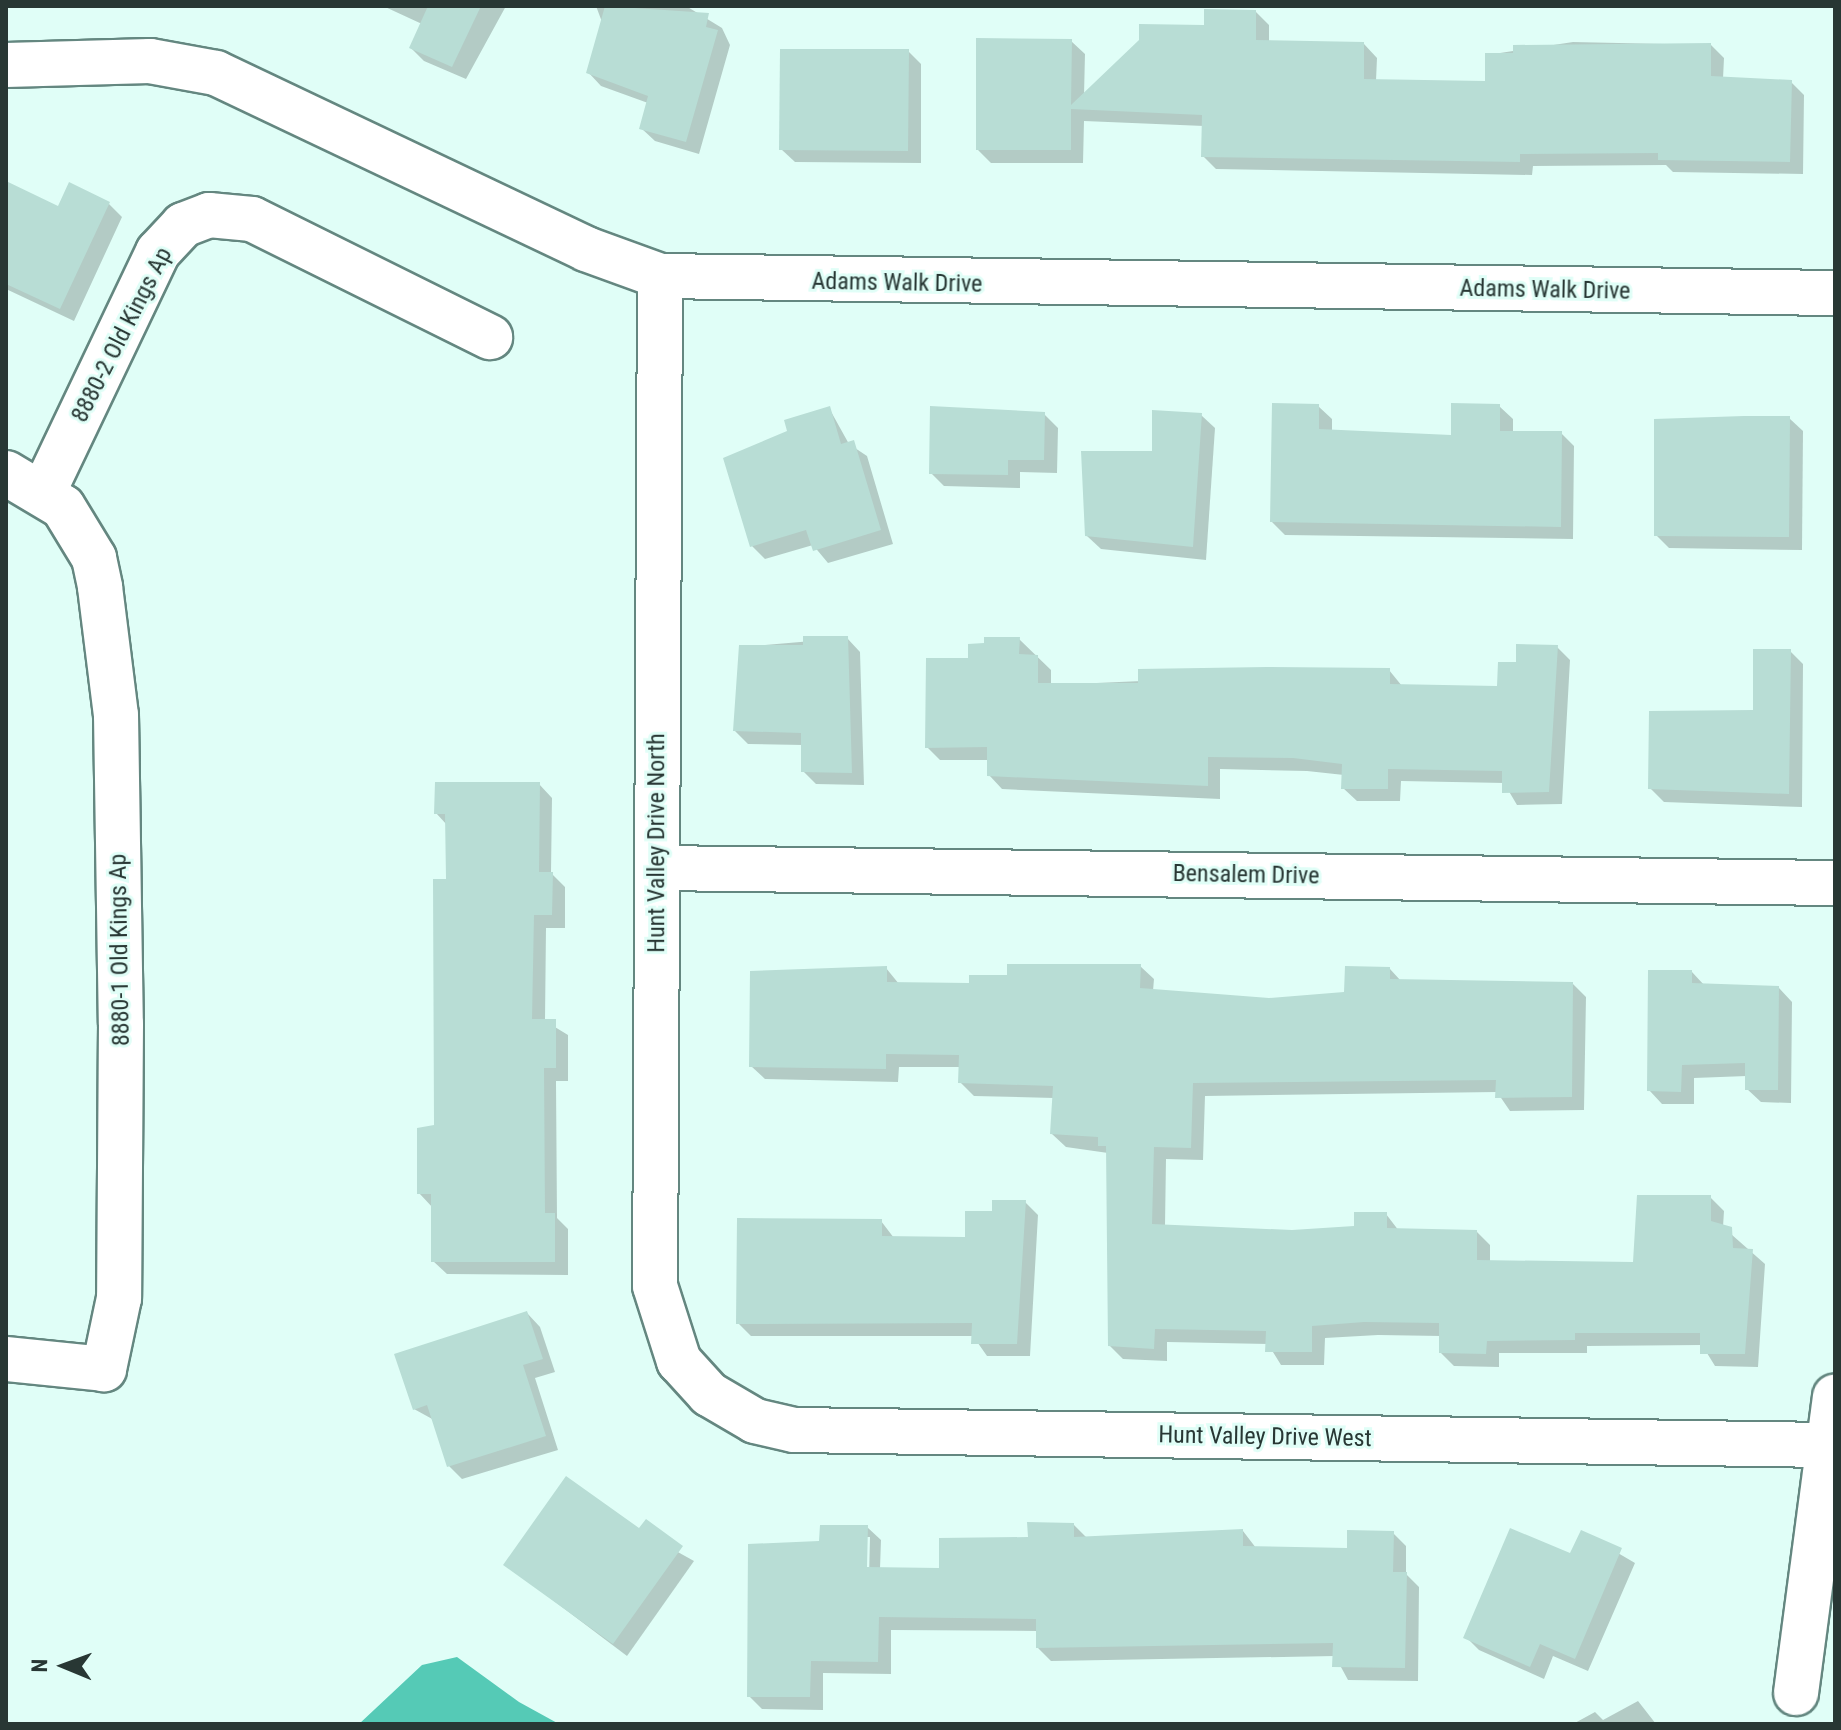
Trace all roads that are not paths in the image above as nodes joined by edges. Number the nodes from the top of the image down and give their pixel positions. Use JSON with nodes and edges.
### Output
{"nodes":[{"id":1,"x":6,"y":65,"type":"edge"},
{"id":2,"x":660,"y":276,"type":"junction"},
{"id":3,"x":1835,"y":293,"type":"edge"},
{"id":4,"x":490,"y":337,"type":"dead end"},
{"id":5,"x":25,"y":482,"type":"edge"},
{"id":6,"x":657,"y":868,"type":"junction"},
{"id":7,"x":1835,"y":883,"type":"edge"},
{"id":8,"x":6,"y":1359,"type":"edge"},
{"id":9,"x":709,"y":1394,"type":"joint"},
{"id":10,"x":1835,"y":1397,"type":"edge"},
{"id":11,"x":1828,"y":1445,"type":"junction"},
{"id":12,"x":1796,"y":1693,"type":"dead end"}],
"edges":[{"from":1,"to":2,"type":"street","name":"Adams Walk Drive"},
{"from":2,"to":3,"type":"street","name":"Adams Walk Drive"},
{"from":2,"to":6,"type":"street","name":"Hunt Valley Drive North"},
{"from":4,"to":5,"type":"street","name":"8880-2 Old Kings Ap"},
{"from":5,"to":8,"type":"street","name":"8880-1 Old Kings Ap"},
{"from":6,"to":7,"type":"street","name":"Bensalem Drive"},
{"from":6,"to":9,"type":"street","name":"Hunt Valley Drive North"},
{"from":9,"to":11,"type":"street","name":"Hunt Valley Drive West"},
{"from":10,"to":11,"type":"street"},
{"from":11,"to":12,"type":"street"}]}
